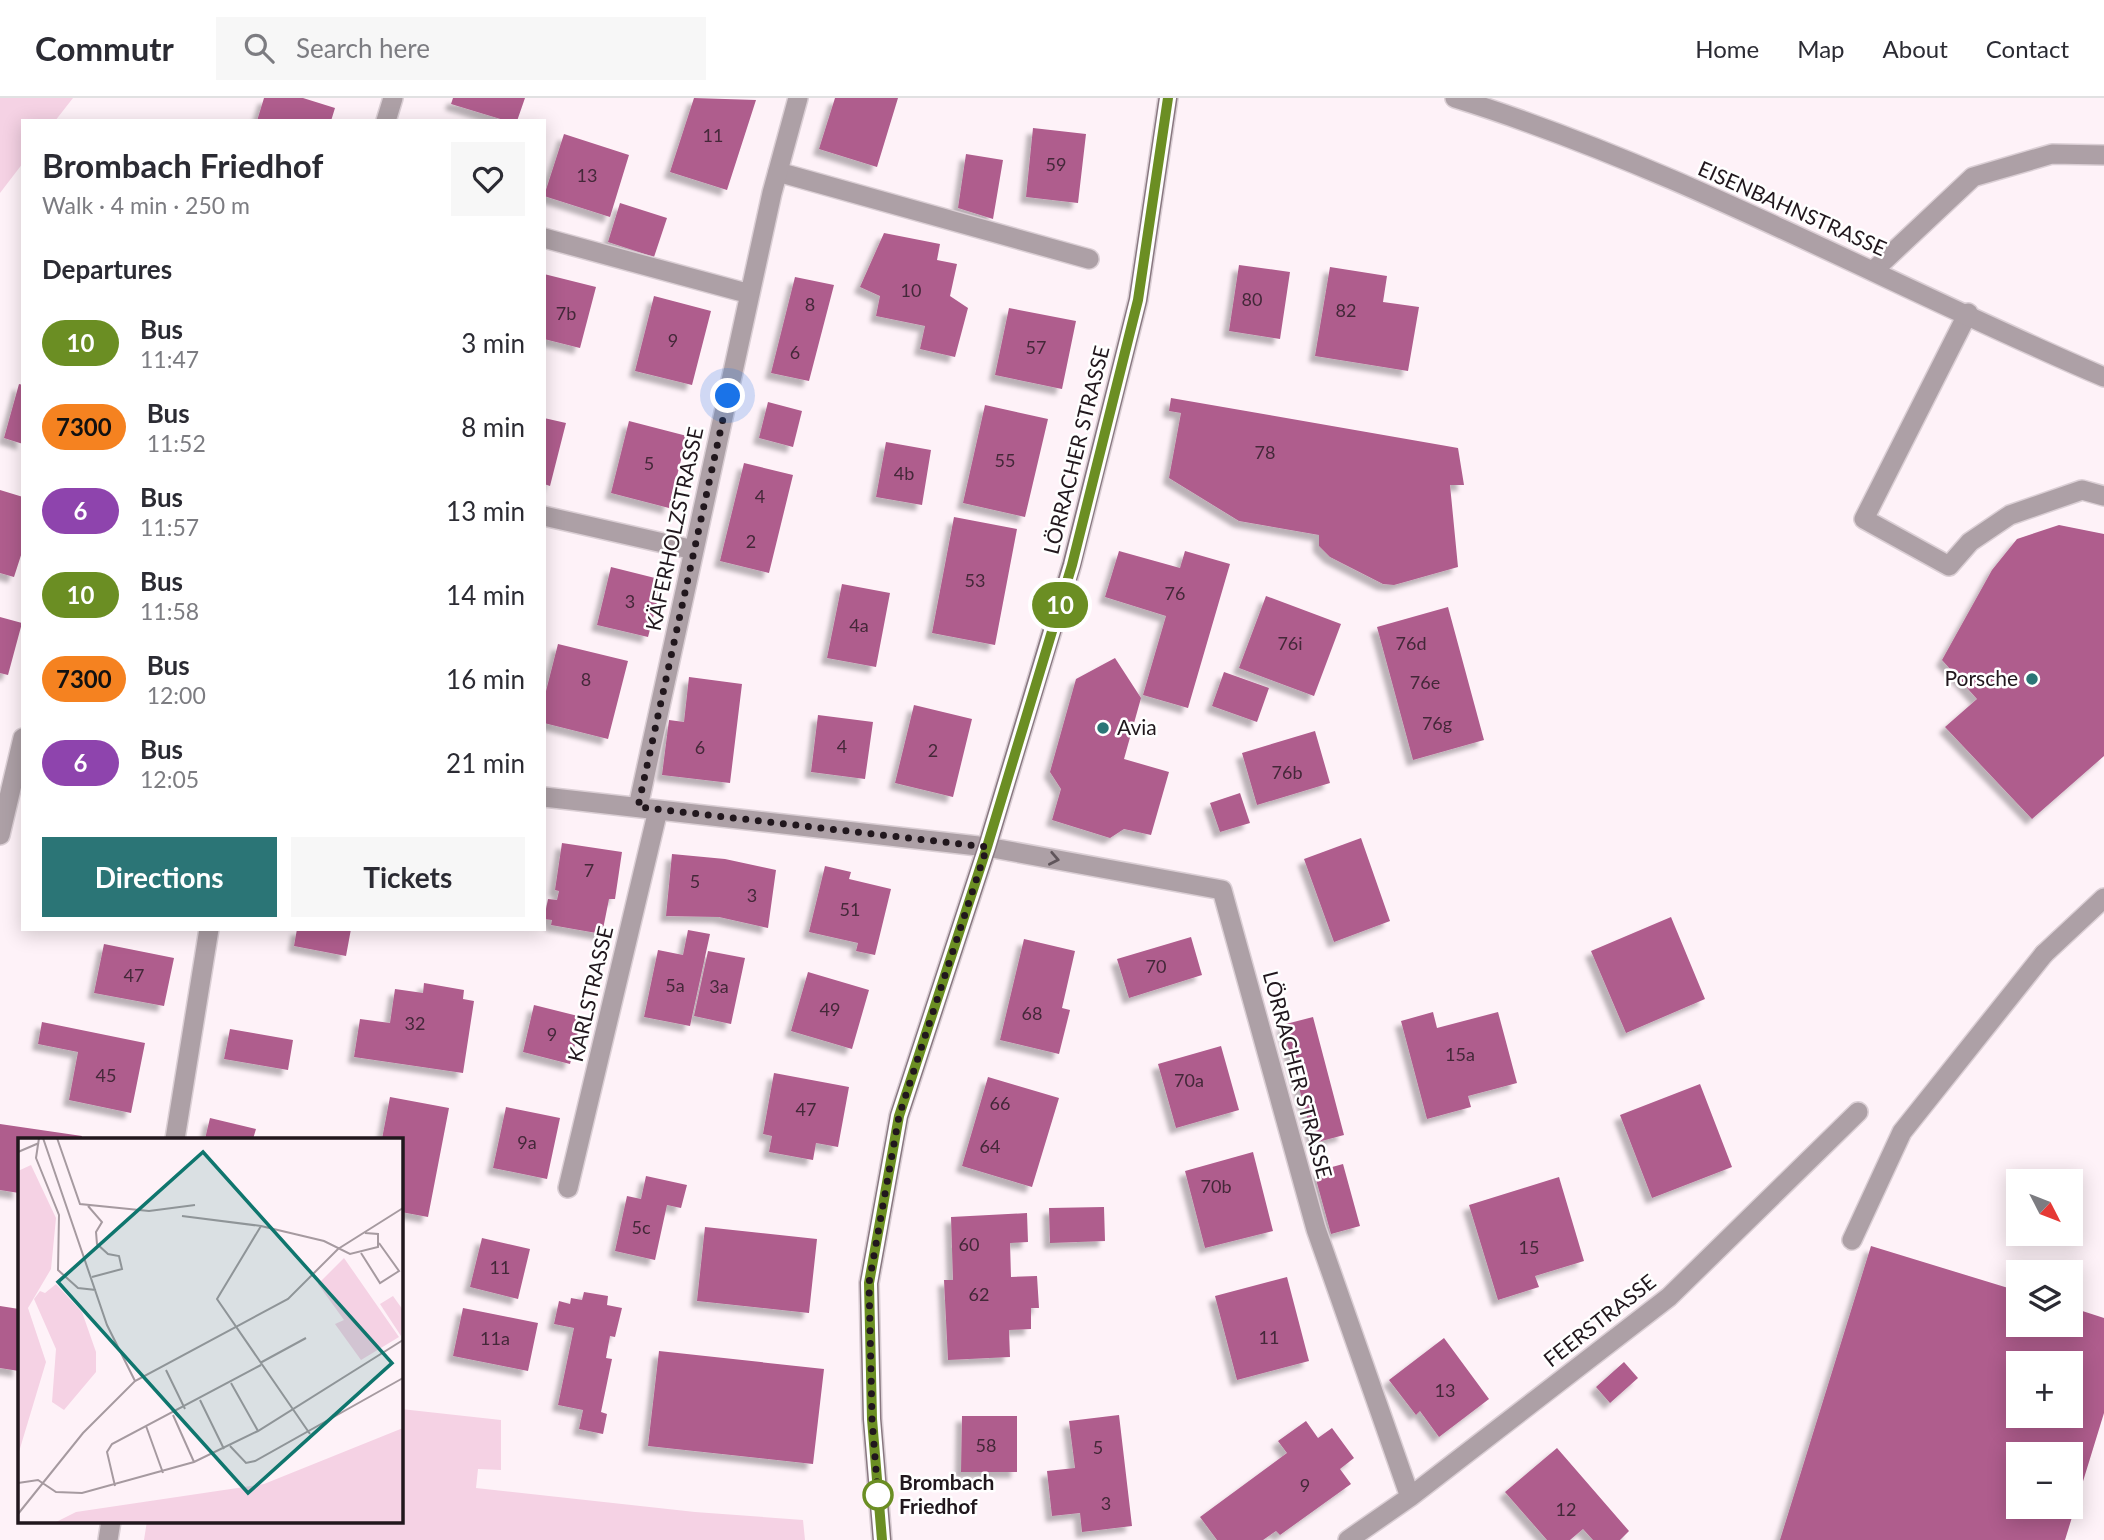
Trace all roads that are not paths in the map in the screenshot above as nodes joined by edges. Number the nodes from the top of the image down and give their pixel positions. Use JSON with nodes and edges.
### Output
{"nodes":[{"id":1,"x":393,"y":98,"type":"edge"},
{"id":2,"x":798,"y":98,"type":"edge"},
{"id":3,"x":1168,"y":98,"type":"edge"},
{"id":4,"x":1455,"y":98,"type":"edge"},
{"id":5,"x":387,"y":119,"type":"edge"},
{"id":6,"x":2104,"y":155,"type":"edge"},
{"id":7,"x":778,"y":172,"type":"junction"},
{"id":8,"x":546,"y":239,"type":"edge"},
{"id":9,"x":1089,"y":258,"type":"dead end"},
{"id":10,"x":1874,"y":270,"type":"junction"},
{"id":11,"x":750,"y":294,"type":"junction"},
{"id":12,"x":1968,"y":313,"type":"junction"},
{"id":13,"x":2104,"y":377,"type":"edge"},
{"id":14,"x":2104,"y":496,"type":"edge"},
{"id":15,"x":546,"y":516,"type":"edge"},
{"id":16,"x":694,"y":550,"type":"junction"},
{"id":17,"x":21,"y":746,"type":"edge"},
{"id":18,"x":546,"y":797,"type":"edge"},
{"id":19,"x":638,"y":807,"type":"junction"},
{"id":20,"x":658,"y":810,"type":"junction"},
{"id":21,"x":0,"y":835,"type":"edge"},
{"id":22,"x":987,"y":847,"type":"junction"},
{"id":23,"x":2104,"y":898,"type":"edge"},
{"id":24,"x":209,"y":931,"type":"edge"},
{"id":25,"x":1858,"y":1112,"type":"dead end"},
{"id":26,"x":175,"y":1138,"type":"edge"},
{"id":27,"x":568,"y":1188,"type":"dead end"},
{"id":28,"x":1852,"y":1240,"type":"dead end"},
{"id":29,"x":1410,"y":1497,"type":"junction"},
{"id":30,"x":111,"y":1522,"type":"edge"},
{"id":31,"x":108,"y":1540,"type":"edge"},
{"id":32,"x":882,"y":1540,"type":"edge"},
{"id":33,"x":1348,"y":1540,"type":"edge"}],
"edges":[{"from":1,"to":5,"type":"street"},
{"from":2,"to":7,"type":"street","name":"KÄFERHOLZSTRASSE"},
{"from":3,"to":22,"type":"main road","name":"LÖRRACHER STRASSE"},
{"from":4,"to":10,"type":"street","name":"EISENBAHNSTRASSE"},
{"from":6,"to":10,"type":"street"},
{"from":7,"to":9,"type":"street"},
{"from":7,"to":11,"type":"street","name":"KÄFERHOLZSTRASSE"},
{"from":8,"to":11,"type":"street"},
{"from":10,"to":12,"type":"street","name":"EISENBAHNSTRASSE"},
{"from":11,"to":16,"type":"street","name":"KÄFERHOLZSTRASSE"},
{"from":12,"to":13,"type":"street","name":"EISENBAHNSTRASSE"},
{"from":12,"to":14,"type":"street"},
{"from":15,"to":16,"type":"street"},
{"from":16,"to":19,"type":"street","name":"KÄFERHOLZSTRASSE"},
{"from":17,"to":21,"type":"street"},
{"from":18,"to":19,"type":"street"},
{"from":19,"to":20,"type":"street"},
{"from":20,"to":22,"type":"street"},
{"from":20,"to":27,"type":"street","name":"KARLSTRASSE"},
{"from":22,"to":29,"type":"street","name":"LÖRRACHER STRASSE","one_way":true},
{"from":22,"to":32,"type":"main road","name":"LÖRRACHER STRASSE"},
{"from":23,"to":28,"type":"street"},
{"from":24,"to":26,"type":"street"},
{"from":25,"to":29,"type":"street","name":"FEERSTRASSE"},
{"from":29,"to":33,"type":"street","name":"FEERSTRASSE"},
{"from":30,"to":31,"type":"street"}]}
